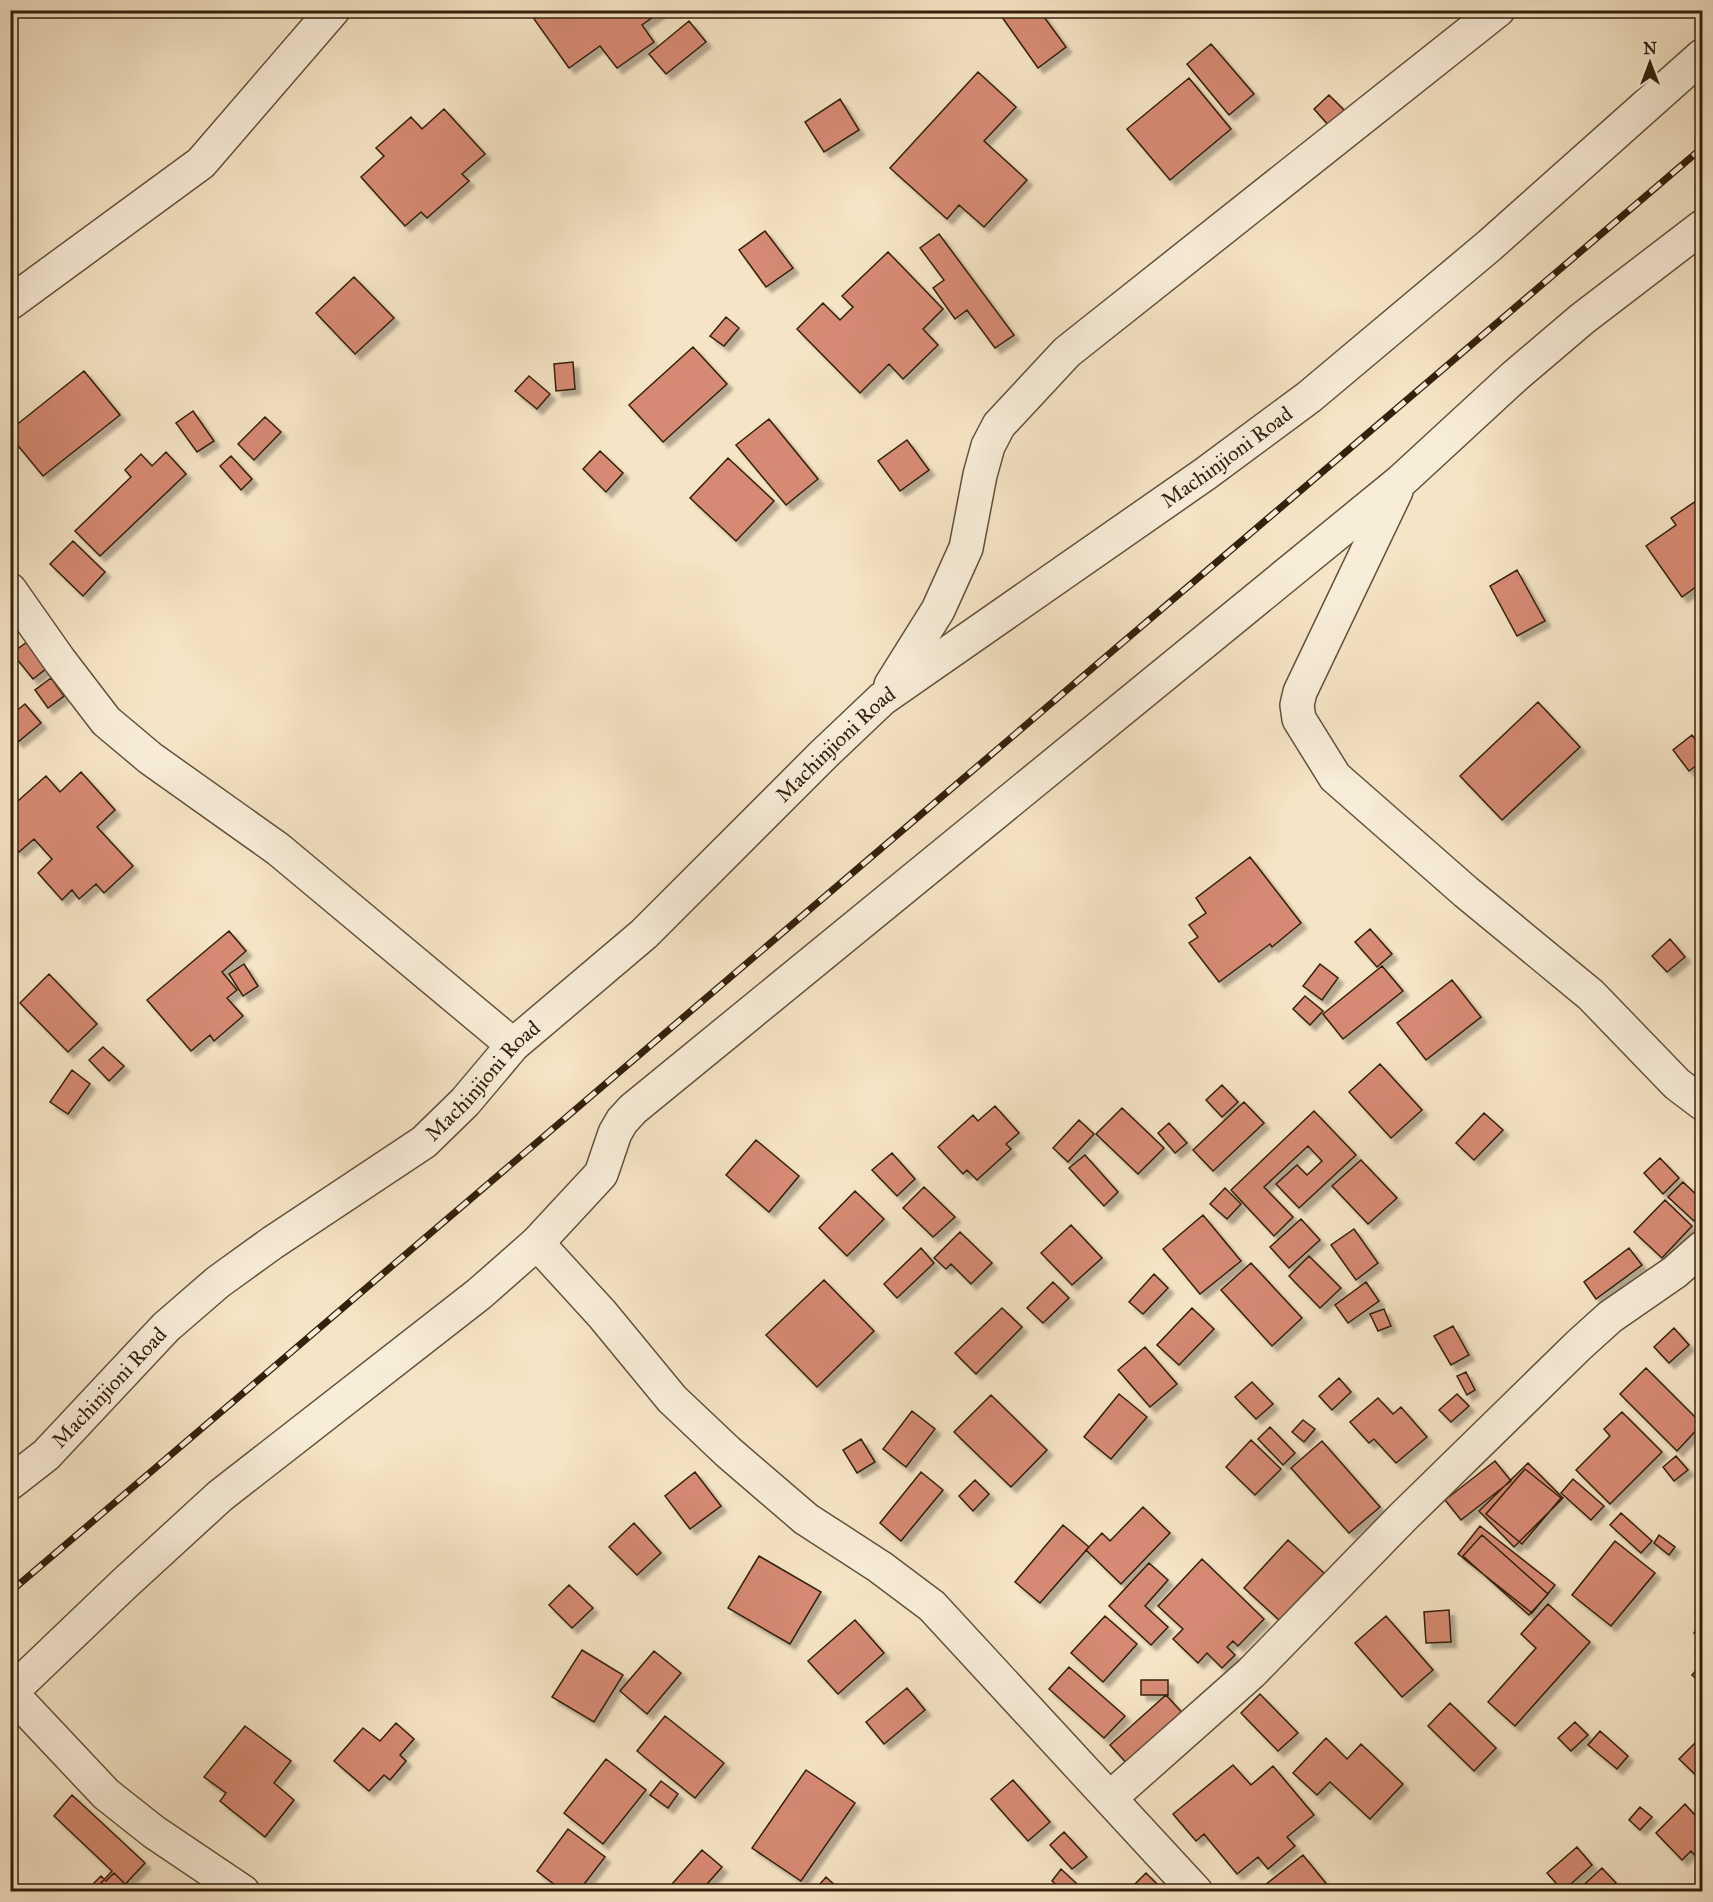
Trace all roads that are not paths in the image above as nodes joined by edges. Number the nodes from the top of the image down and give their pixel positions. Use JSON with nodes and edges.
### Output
{"nodes":[{"id":1,"x":333,"y":10,"type":"edge"},
{"id":2,"x":1498,"y":10,"type":"edge"},
{"id":3,"x":1702,"y":56,"type":"edge"},
{"id":4,"x":1702,"y":227,"type":"edge"},
{"id":5,"x":10,"y":303,"type":"edge"},
{"id":6,"x":1401,"y":481,"type":"junction"},
{"id":7,"x":10,"y":590,"type":"edge"},
{"id":8,"x":882,"y":699,"type":"junction"},
{"id":9,"x":513,"y":1045,"type":"junction"},
{"id":10,"x":1702,"y":1103,"type":"edge"},
{"id":11,"x":537,"y":1243,"type":"junction"},
{"id":12,"x":1702,"y":1248,"type":"edge"},
{"id":13,"x":10,"y":1483,"type":"edge"},
{"id":14,"x":11,"y":1692,"type":"edge"},
{"id":15,"x":1110,"y":1798,"type":"junction"},
{"id":16,"x":243,"y":1892,"type":"edge"},
{"id":17,"x":1196,"y":1892,"type":"edge"}],
"edges":[{"from":1,"to":5,"type":"street"},
{"from":2,"to":8,"type":"street"},
{"from":3,"to":8,"type":"street","name":"Machinjioni Road"},
{"from":4,"to":6,"type":"street"},
{"from":6,"to":10,"type":"street"},
{"from":6,"to":11,"type":"street"},
{"from":7,"to":9,"type":"street"},
{"from":8,"to":9,"type":"street","name":"Machinjioni Road"},
{"from":9,"to":13,"type":"street","name":"Machinjioni Road"},
{"from":11,"to":14,"type":"street"},
{"from":11,"to":15,"type":"street"},
{"from":12,"to":15,"type":"street"},
{"from":14,"to":16,"type":"street"},
{"from":15,"to":17,"type":"street"}]}
